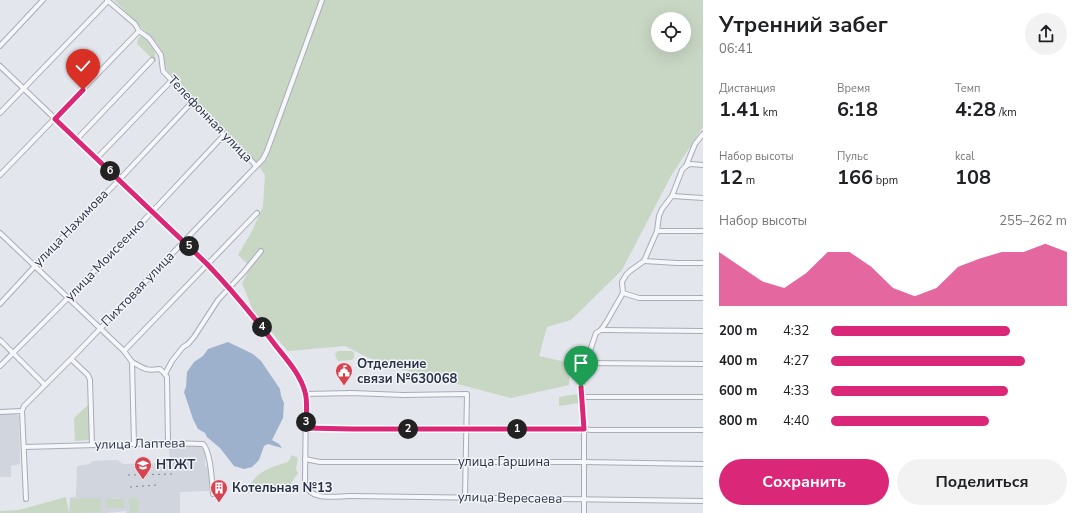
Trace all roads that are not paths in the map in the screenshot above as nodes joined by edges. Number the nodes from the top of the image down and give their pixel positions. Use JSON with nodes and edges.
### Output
{"nodes":[{"id":1,"x":43,"y":0,"type":"edge"},
{"id":2,"x":107,"y":0,"type":"edge"},
{"id":3,"x":322,"y":0,"type":"edge"},
{"id":4,"x":140,"y":31,"type":"junction"},
{"id":5,"x":0,"y":46,"type":"edge"},
{"id":6,"x":152,"y":60,"type":"dead end"},
{"id":7,"x":0,"y":66,"type":"edge"},
{"id":8,"x":172,"y":80,"type":"junction"},
{"id":9,"x":23,"y":88,"type":"junction"},
{"id":10,"x":193,"y":101,"type":"junction"},
{"id":11,"x":0,"y":113,"type":"edge"},
{"id":12,"x":55,"y":119,"type":"junction"},
{"id":13,"x":703,"y":134,"type":"edge"},
{"id":14,"x":224,"y":135,"type":"junction"},
{"id":15,"x":77,"y":139,"type":"junction"},
{"id":16,"x":97,"y":158,"type":"junction"},
{"id":17,"x":703,"y":165,"type":"edge"},
{"id":18,"x":256,"y":166,"type":"junction"},
{"id":19,"x":686,"y":166,"type":"junction"},
{"id":20,"x":0,"y":175,"type":"edge"},
{"id":21,"x":119,"y":180,"type":"junction"},
{"id":22,"x":672,"y":196,"type":"junction"},
{"id":23,"x":703,"y":198,"type":"edge"},
{"id":24,"x":152,"y":212,"type":"junction"},
{"id":25,"x":257,"y":214,"type":"dead end"},
{"id":26,"x":657,"y":231,"type":"junction"},
{"id":27,"x":703,"y":231,"type":"edge"},
{"id":28,"x":0,"y":232,"type":"edge"},
{"id":29,"x":184,"y":242,"type":"junction"},
{"id":30,"x":261,"y":252,"type":"dead end"},
{"id":31,"x":644,"y":261,"type":"junction"},
{"id":32,"x":703,"y":263,"type":"edge"},
{"id":33,"x":207,"y":264,"type":"junction"},
{"id":34,"x":35,"y":266,"type":"junction"},
{"id":35,"x":229,"y":287,"type":"junction"},
{"id":36,"x":623,"y":293,"type":"junction"},
{"id":37,"x":68,"y":298,"type":"junction"},
{"id":38,"x":703,"y":298,"type":"edge"},
{"id":39,"x":0,"y":304,"type":"edge"},
{"id":40,"x":100,"y":328,"type":"junction"},
{"id":41,"x":601,"y":330,"type":"junction"},
{"id":42,"x":703,"y":331,"type":"edge"},
{"id":43,"x":0,"y":340,"type":"edge"},
{"id":44,"x":124,"y":351,"type":"junction"},
{"id":45,"x":14,"y":353,"type":"junction"},
{"id":46,"x":71,"y":359,"type":"junction"},
{"id":47,"x":132,"y":362,"type":"junction"},
{"id":48,"x":586,"y":363,"type":"junction"},
{"id":49,"x":703,"y":364,"type":"edge"},
{"id":50,"x":0,"y":366,"type":"edge"},
{"id":51,"x":165,"y":374,"type":"junction"},
{"id":52,"x":45,"y":385,"type":"junction"},
{"id":53,"x":306,"y":394,"type":"junction"},
{"id":54,"x":582,"y":397,"type":"junction"},
{"id":55,"x":703,"y":397,"type":"edge"},
{"id":56,"x":22,"y":411,"type":"junction"},
{"id":57,"x":0,"y":412,"type":"edge"},
{"id":58,"x":306,"y":428,"type":"junction"},
{"id":59,"x":467,"y":429,"type":"junction"},
{"id":60,"x":584,"y":429,"type":"junction"},
{"id":61,"x":703,"y":430,"type":"edge"},
{"id":62,"x":168,"y":443,"type":"junction"},
{"id":63,"x":134,"y":444,"type":"junction"},
{"id":64,"x":92,"y":445,"type":"junction"},
{"id":65,"x":24,"y":447,"type":"junction"},
{"id":66,"x":305,"y":460,"type":"junction"},
{"id":67,"x":465,"y":462,"type":"junction"},
{"id":68,"x":584,"y":462,"type":"junction"},
{"id":69,"x":703,"y":464,"type":"edge"},
{"id":70,"x":213,"y":494,"type":"dead end"},
{"id":71,"x":465,"y":498,"type":"junction"},
{"id":72,"x":26,"y":499,"type":"dead end"},
{"id":73,"x":584,"y":500,"type":"junction"},
{"id":74,"x":703,"y":501,"type":"edge"},
{"id":75,"x":584,"y":513,"type":"edge"}],
"edges":[{"from":1,"to":5,"type":"street"},
{"from":2,"to":4,"type":"street","name":"Телефонная улица"},
{"from":2,"to":9,"type":"street"},
{"from":3,"to":18,"type":"street","name":"Пихтовая улица"},
{"from":4,"to":8,"type":"street","name":"Телефонная улица"},
{"from":4,"to":12,"type":"street"},
{"from":6,"to":15,"type":"street"},
{"from":7,"to":9,"type":"street"},
{"from":8,"to":10,"type":"street","name":"Телефонная улица"},
{"from":8,"to":16,"type":"street"},
{"from":9,"to":11,"type":"street"},
{"from":9,"to":12,"type":"street"},
{"from":10,"to":14,"type":"street","name":"Телефонная улица"},
{"from":10,"to":21,"type":"street","name":"улица Нахимова"},
{"from":12,"to":15,"type":"street"},
{"from":12,"to":20,"type":"street"},
{"from":13,"to":19,"type":"street"},
{"from":14,"to":18,"type":"street","name":"Телефонная улица"},
{"from":14,"to":24,"type":"street","name":"улица Моисеенко"},
{"from":15,"to":16,"type":"street"},
{"from":16,"to":21,"type":"street"},
{"from":17,"to":19,"type":"street"},
{"from":18,"to":29,"type":"street","name":"Пихтовая улица"},
{"from":19,"to":22,"type":"street"},
{"from":21,"to":24,"type":"street"},
{"from":21,"to":34,"type":"street","name":"улица Нахимова"},
{"from":22,"to":23,"type":"street"},
{"from":22,"to":26,"type":"street"},
{"from":24,"to":29,"type":"street"},
{"from":24,"to":37,"type":"street","name":"улица Моисеенко"},
{"from":25,"to":33,"type":"street"},
{"from":26,"to":27,"type":"street"},
{"from":26,"to":31,"type":"street"},
{"from":28,"to":34,"type":"street"},
{"from":29,"to":33,"type":"street"},
{"from":29,"to":40,"type":"street","name":"Пихтовая улица"},
{"from":30,"to":35,"type":"street"},
{"from":31,"to":32,"type":"street"},
{"from":31,"to":36,"type":"street"},
{"from":33,"to":35,"type":"street"},
{"from":33,"to":44,"type":"street"},
{"from":34,"to":37,"type":"street"},
{"from":34,"to":39,"type":"street","name":"улица Нахимова"},
{"from":35,"to":51,"type":"street"},
{"from":35,"to":53,"type":"street"},
{"from":36,"to":38,"type":"street"},
{"from":36,"to":41,"type":"street"},
{"from":37,"to":40,"type":"street"},
{"from":37,"to":45,"type":"street","name":"улица Моисеенко"},
{"from":40,"to":44,"type":"street"},
{"from":40,"to":46,"type":"street","name":"Пихтовая улица"},
{"from":41,"to":42,"type":"street"},
{"from":41,"to":48,"type":"street"},
{"from":43,"to":45,"type":"street"},
{"from":44,"to":47,"type":"street"},
{"from":45,"to":50,"type":"street","name":"улица Моисеенко"},
{"from":45,"to":52,"type":"street"},
{"from":46,"to":52,"type":"street","name":"Пихтовая улица"},
{"from":46,"to":64,"type":"street"},
{"from":47,"to":51,"type":"street"},
{"from":47,"to":63,"type":"street"},
{"from":48,"to":49,"type":"street"},
{"from":48,"to":54,"type":"street"},
{"from":51,"to":62,"type":"street"},
{"from":52,"to":56,"type":"street","name":"Пихтовая улица"},
{"from":53,"to":58,"type":"street"},
{"from":53,"to":59,"type":"street"},
{"from":54,"to":55,"type":"street"},
{"from":54,"to":60,"type":"street"},
{"from":56,"to":57,"type":"street"},
{"from":56,"to":65,"type":"street"},
{"from":58,"to":59,"type":"street"},
{"from":58,"to":66,"type":"street"},
{"from":59,"to":60,"type":"street"},
{"from":59,"to":67,"type":"street"},
{"from":60,"to":61,"type":"street"},
{"from":60,"to":68,"type":"street"},
{"from":62,"to":63,"type":"street","name":"улица Лаптева"},
{"from":62,"to":70,"type":"street","name":"улица Лаптева"},
{"from":63,"to":64,"type":"street","name":"улица Лаптева"},
{"from":64,"to":65,"type":"street","name":"улица Лаптева"},
{"from":65,"to":72,"type":"street"},
{"from":66,"to":67,"type":"street","name":"улица Гаршина"},
{"from":66,"to":71,"type":"street","name":"улица Вересаева"},
{"from":67,"to":68,"type":"street","name":"улица Гаршина"},
{"from":67,"to":71,"type":"street"},
{"from":68,"to":69,"type":"street","name":"улица Гаршина"},
{"from":68,"to":73,"type":"street"},
{"from":71,"to":73,"type":"street","name":"улица Вересаева"},
{"from":73,"to":74,"type":"street","name":"улица Вересаева"},
{"from":73,"to":75,"type":"street"}]}
